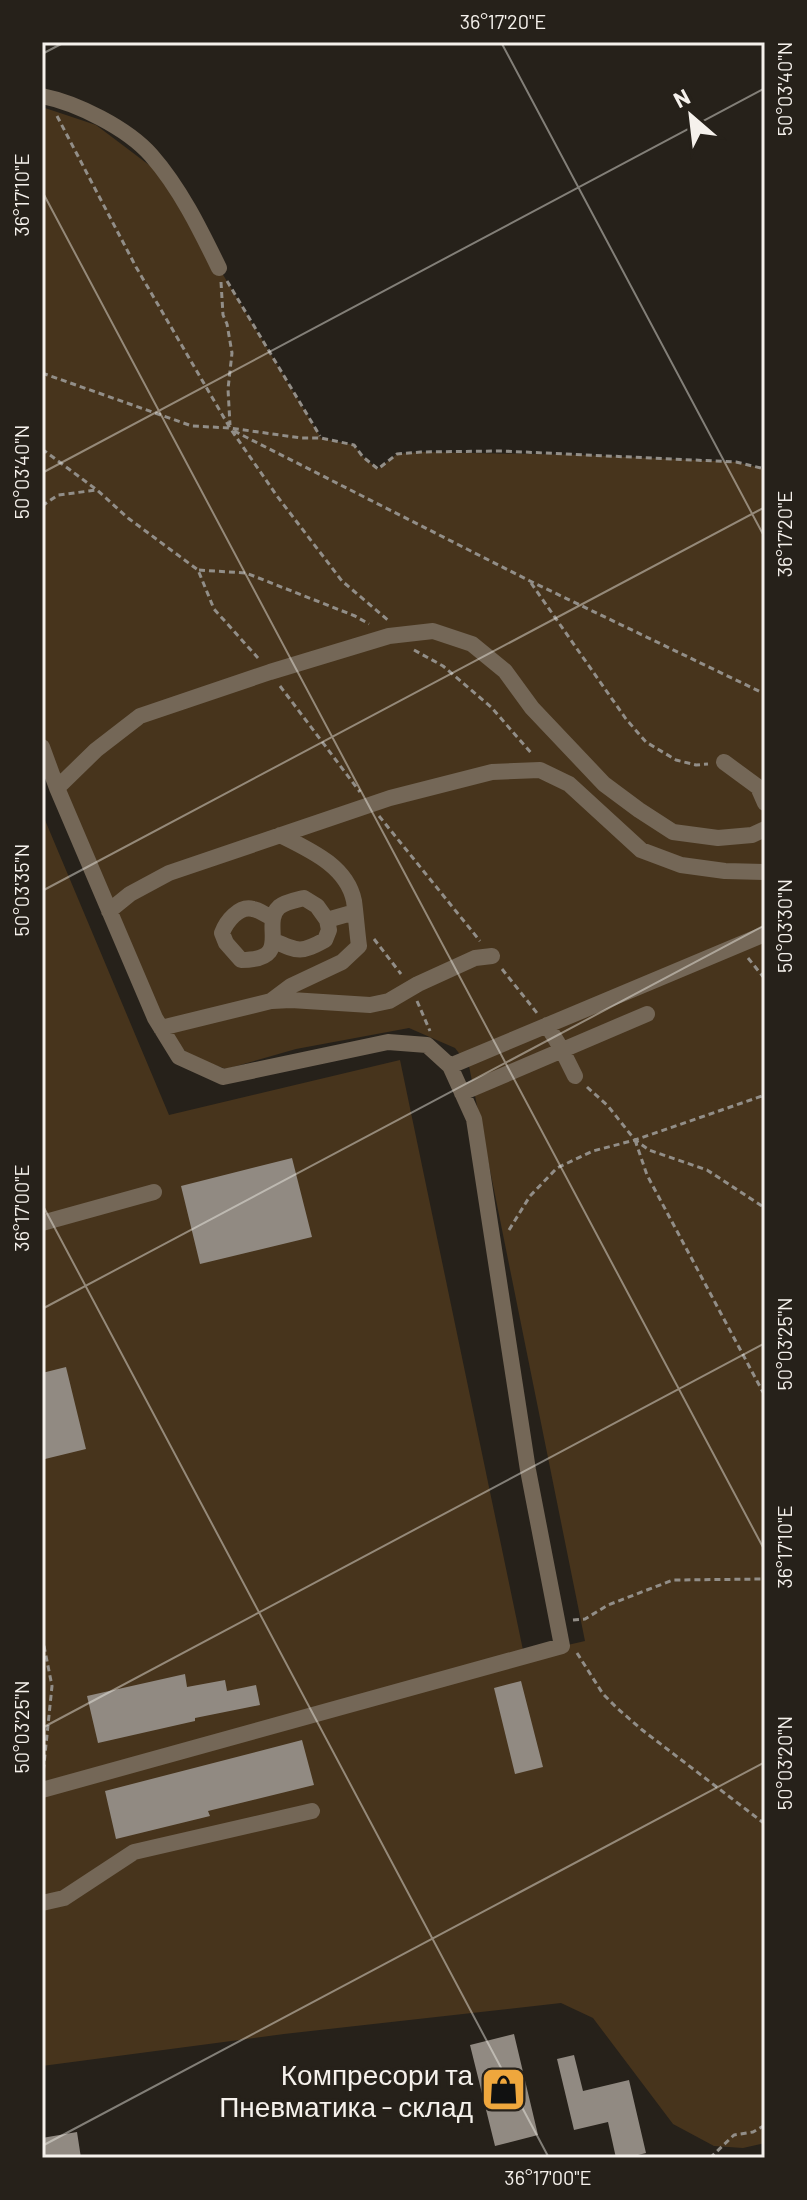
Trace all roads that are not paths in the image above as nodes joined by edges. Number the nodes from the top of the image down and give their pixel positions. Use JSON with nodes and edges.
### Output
{"nodes":[{"id":1,"x":44,"y":97,"type":"edge"},
{"id":2,"x":219,"y":268,"type":"road end"},
{"id":3,"x":42,"y":747,"type":"edge"},
{"id":4,"x":724,"y":762,"type":"road end"},
{"id":5,"x":57,"y":788,"type":"junction"},
{"id":6,"x":765,"y":803,"type":"edge"},
{"id":7,"x":765,"y":829,"type":"edge"},
{"id":8,"x":280,"y":835,"type":"junction"},
{"id":9,"x":765,"y":872,"type":"edge"},
{"id":10,"x":109,"y":911,"type":"junction"},
{"id":11,"x":355,"y":912,"type":"junction"},
{"id":12,"x":273,"y":918,"type":"junction"},
{"id":13,"x":327,"y":920,"type":"junction"},
{"id":14,"x":765,"y":934,"type":"edge"},
{"id":15,"x":274,"y":941,"type":"junction"},
{"id":16,"x":492,"y":956,"type":"road end"},
{"id":17,"x":271,"y":1001,"type":"junction"},
{"id":18,"x":647,"y":1014,"type":"dead end"},
{"id":19,"x":547,"y":1025,"type":"junction"},
{"id":20,"x":161,"y":1028,"type":"junction"},
{"id":21,"x":562,"y":1050,"type":"junction"},
{"id":22,"x":450,"y":1066,"type":"junction"},
{"id":23,"x":575,"y":1076,"type":"road end"},
{"id":24,"x":462,"y":1093,"type":"junction"},
{"id":25,"x":154,"y":1192,"type":"dead end"},
{"id":26,"x":42,"y":1223,"type":"edge"},
{"id":27,"x":43,"y":1782,"type":"edge"},
{"id":28,"x":312,"y":1811,"type":"dead end"},
{"id":29,"x":42,"y":1903,"type":"edge"}],
"edges":[{"from":1,"to":2,"type":"lane"},
{"from":3,"to":5,"type":"lane"},
{"from":4,"to":6,"type":"lane"},
{"from":5,"to":7,"type":"lane"},
{"from":5,"to":10,"type":"lane"},
{"from":8,"to":9,"type":"lane"},
{"from":8,"to":10,"type":"lane"},
{"from":8,"to":11,"type":"lane"},
{"from":10,"to":20,"type":"lane"},
{"from":11,"to":13,"type":"lane"},
{"from":11,"to":17,"type":"lane"},
{"from":12,"to":13,"type":"lane"},
{"from":12,"to":15,"type":"lane"},
{"from":12,"to":15,"type":"lane"},
{"from":13,"to":15,"type":"lane"},
{"from":14,"to":19,"type":"lane"},
{"from":16,"to":17,"type":"lane"},
{"from":17,"to":20,"type":"lane"},
{"from":18,"to":21,"type":"lane"},
{"from":19,"to":21,"type":"lane"},
{"from":19,"to":22,"type":"lane"},
{"from":20,"to":22,"type":"lane"},
{"from":21,"to":23,"type":"lane"},
{"from":21,"to":24,"type":"lane"},
{"from":22,"to":24,"type":"lane"},
{"from":24,"to":27,"type":"lane"},
{"from":25,"to":26,"type":"lane"},
{"from":28,"to":29,"type":"lane"}]}
